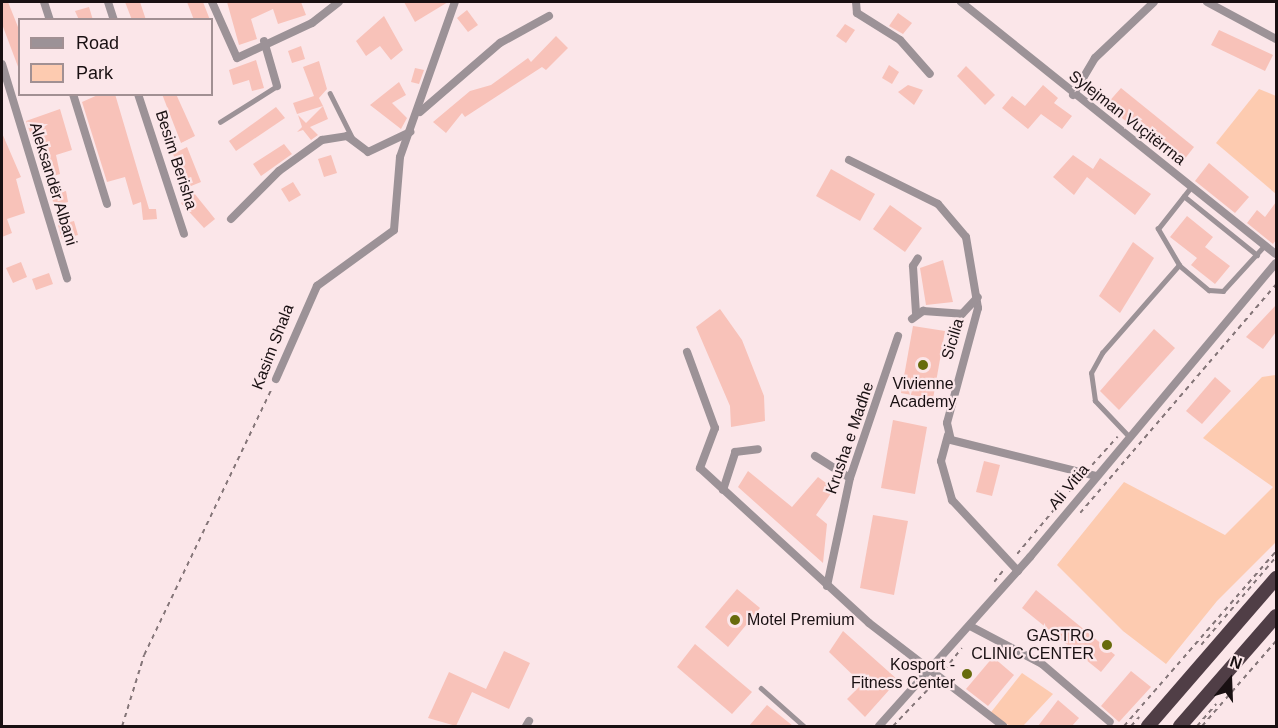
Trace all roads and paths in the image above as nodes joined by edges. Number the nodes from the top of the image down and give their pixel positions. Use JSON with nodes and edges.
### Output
{"nodes":[{"id":1,"x":44,"y":2,"type":"edge"},
{"id":2,"x":108,"y":2,"type":"edge"},
{"id":3,"x":212,"y":2,"type":"edge"},
{"id":4,"x":339,"y":2,"type":"edge"},
{"id":5,"x":455,"y":2,"type":"edge"},
{"id":6,"x":856,"y":2,"type":"edge"},
{"id":7,"x":961,"y":2,"type":"edge"},
{"id":8,"x":1154,"y":2,"type":"edge"},
{"id":9,"x":1207,"y":2,"type":"edge"},
{"id":10,"x":549,"y":16,"type":"dead end"},
{"id":11,"x":49,"y":18,"type":"edge"},
{"id":12,"x":113,"y":18,"type":"edge"},
{"id":13,"x":1276,"y":39,"type":"edge"},
{"id":14,"x":264,"y":41,"type":"junction"},
{"id":15,"x":2,"y":64,"type":"edge"},
{"id":16,"x":930,"y":74,"type":"dead end"},
{"id":17,"x":277,"y":86,"type":"joint"},
{"id":18,"x":330,"y":93,"type":"dead end"},
{"id":19,"x":1073,"y":94,"type":"junction"},
{"id":20,"x":74,"y":96,"type":"edge"},
{"id":21,"x":139,"y":96,"type":"edge"},
{"id":22,"x":419,"y":113,"type":"junction"},
{"id":23,"x":220,"y":122,"type":"dead end"},
{"id":24,"x":410,"y":132,"type":"junction"},
{"id":25,"x":354,"y":139,"type":"junction"},
{"id":26,"x":849,"y":160,"type":"dead end"},
{"id":27,"x":1191,"y":187,"type":"junction"},
{"id":28,"x":1184,"y":196,"type":"junction"},
{"id":29,"x":107,"y":204,"type":"dead end"},
{"id":30,"x":231,"y":219,"type":"dead end"},
{"id":31,"x":1239,"y":225,"type":"junction"},
{"id":32,"x":184,"y":234,"type":"dead end"},
{"id":33,"x":1232,"y":234,"type":"junction"},
{"id":34,"x":1265,"y":245,"type":"junction"},
{"id":35,"x":1276,"y":254,"type":"edge"},
{"id":36,"x":1257,"y":255,"type":"junction"},
{"id":37,"x":918,"y":258,"type":"dead end"},
{"id":38,"x":1276,"y":263,"type":"edge"},
{"id":39,"x":1179,"y":265,"type":"junction"},
{"id":40,"x":68,"y":278,"type":"dead end"},
{"id":41,"x":978,"y":297,"type":"junction"},
{"id":42,"x":898,"y":336,"type":"dead end"},
{"id":43,"x":687,"y":352,"type":"dead end"},
{"id":44,"x":276,"y":379,"type":"joint"},
{"id":45,"x":948,"y":435,"type":"junction"},
{"id":46,"x":1130,"y":438,"type":"junction"},
{"id":47,"x":758,"y":450,"type":"dead end"},
{"id":48,"x":815,"y":456,"type":"dead end"},
{"id":49,"x":1097,"y":476,"type":"junction"},
{"id":50,"x":850,"y":478,"type":"junction"},
{"id":51,"x":723,"y":490,"type":"junction"},
{"id":52,"x":1276,"y":550,"type":"edge"},
{"id":53,"x":1276,"y":557,"type":"edge"},
{"id":54,"x":1018,"y":571,"type":"junction"},
{"id":55,"x":1276,"y":578,"type":"edge"},
{"id":56,"x":827,"y":586,"type":"junction"},
{"id":57,"x":1276,"y":616,"type":"edge"},
{"id":58,"x":970,"y":626,"type":"junction"},
{"id":59,"x":1276,"y":641,"type":"edge"},
{"id":60,"x":930,"y":671,"type":"junction"},
{"id":61,"x":761,"y":688,"type":"dead end"},
{"id":62,"x":1110,"y":722,"type":"dead end"},
{"id":63,"x":122,"y":726,"type":"edge"},
{"id":64,"x":804,"y":726,"type":"edge"},
{"id":65,"x":879,"y":726,"type":"edge"},
{"id":66,"x":1003,"y":726,"type":"edge"},
{"id":67,"x":1124,"y":726,"type":"edge"},
{"id":68,"x":1131,"y":726,"type":"edge"},
{"id":69,"x":1148,"y":726,"type":"edge"},
{"id":70,"x":1180,"y":726,"type":"edge"},
{"id":71,"x":1202,"y":726,"type":"edge"}],
"edges":[{"from":1,"to":11,"type":"street"},
{"from":2,"to":12,"type":"street"},
{"from":3,"to":14,"type":"street"},
{"from":4,"to":14,"type":"street"},
{"from":5,"to":22,"type":"street","name":"Kasim Shala"},
{"from":6,"to":16,"type":"street"},
{"from":7,"to":19,"type":"street","name":"Sylejman Vuçitërrna"},
{"from":8,"to":19,"type":"street"},
{"from":9,"to":13,"type":"street"},
{"from":10,"to":22,"type":"street"},
{"from":14,"to":17,"type":"street"},
{"from":15,"to":40,"type":"street","name":"Aleksandër Albani"},
{"from":17,"to":23,"type":"lane"},
{"from":18,"to":25,"type":"lane"},
{"from":19,"to":27,"type":"street","name":"Sylejman Vuçitërrna"},
{"from":20,"to":29,"type":"street"},
{"from":21,"to":32,"type":"street","name":"Besim Berisha"},
{"from":22,"to":24,"type":"street","name":"Kasim Shala"},
{"from":24,"to":25,"type":"street"},
{"from":24,"to":44,"type":"street","name":"Kasim Shala"},
{"from":25,"to":30,"type":"street"},
{"from":26,"to":41,"type":"street","name":"Sicilia"},
{"from":27,"to":28,"type":"lane"},
{"from":27,"to":31,"type":"street","name":"Sylejman Vuçitërrna"},
{"from":28,"to":33,"type":"lane"},
{"from":28,"to":39,"type":"lane"},
{"from":31,"to":33,"type":"lane"},
{"from":31,"to":34,"type":"street","name":"Sylejman Vuçitërrna"},
{"from":33,"to":36,"type":"lane"},
{"from":34,"to":35,"type":"street","name":"Sylejman Vuçitërrna"},
{"from":34,"to":36,"type":"lane"},
{"from":36,"to":39,"type":"lane"},
{"from":37,"to":41,"type":"street"},
{"from":38,"to":46,"type":"street","name":"Ali Vitia"},
{"from":39,"to":46,"type":"lane"},
{"from":41,"to":45,"type":"street","name":"Sicilia"},
{"from":42,"to":50,"type":"street","name":"Krusha e Madhe"},
{"from":43,"to":51,"type":"street"},
{"from":44,"to":63,"type":"path","name":"Kasim Shala"},
{"from":45,"to":49,"type":"street"},
{"from":45,"to":54,"type":"street","name":"Sicilia"},
{"from":46,"to":49,"type":"street","name":"Ali Vitia"},
{"from":47,"to":51,"type":"street"},
{"from":48,"to":50,"type":"street"},
{"from":49,"to":54,"type":"street","name":"Ali Vitia"},
{"from":50,"to":56,"type":"street","name":"Krusha e Madhe"},
{"from":51,"to":56,"type":"street"},
{"from":52,"to":67,"type":"path"},
{"from":53,"to":68,"type":"path"},
{"from":54,"to":58,"type":"street","name":"Ali Vitia"},
{"from":55,"to":69,"type":"highway"},
{"from":56,"to":60,"type":"street"},
{"from":57,"to":70,"type":"highway"},
{"from":58,"to":60,"type":"street","name":"Ali Vitia"},
{"from":58,"to":62,"type":"street"},
{"from":59,"to":71,"type":"path"},
{"from":60,"to":65,"type":"street","name":"Ali Vitia"},
{"from":60,"to":66,"type":"street"},
{"from":61,"to":64,"type":"lane"}]}
